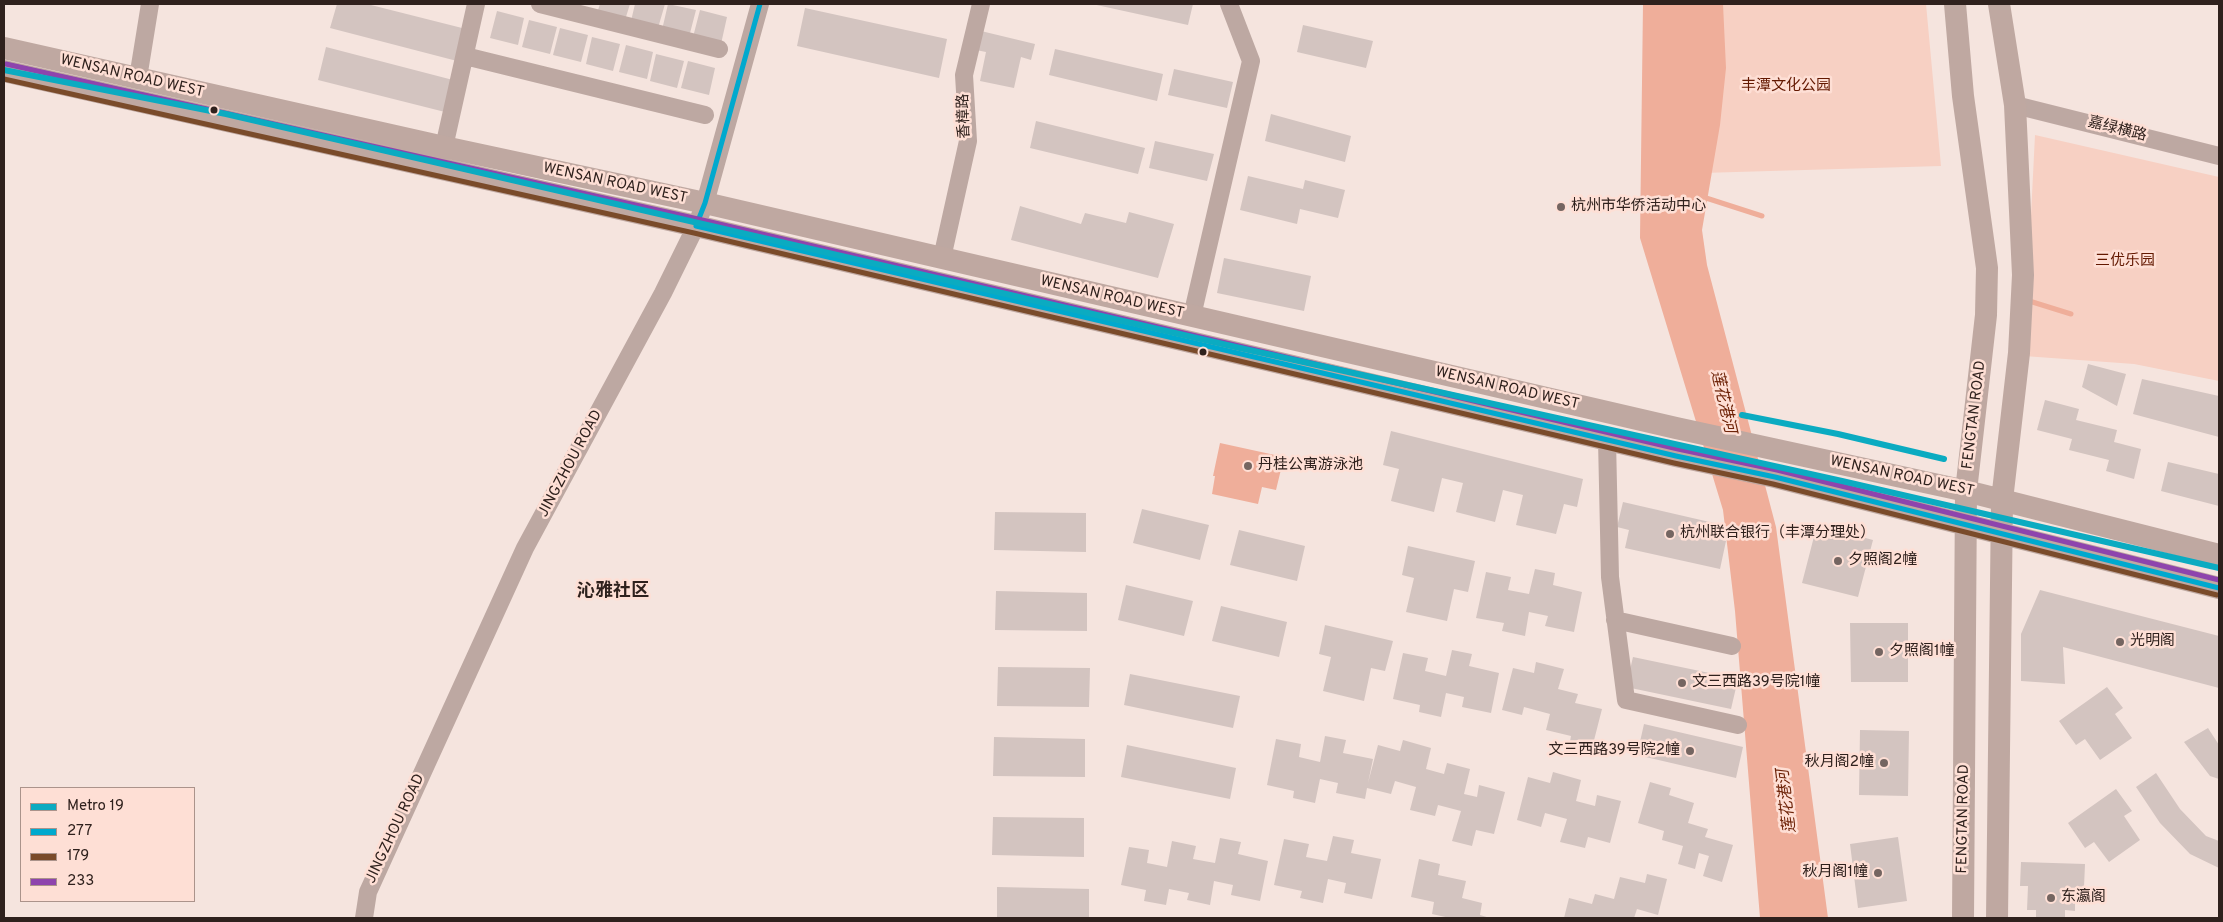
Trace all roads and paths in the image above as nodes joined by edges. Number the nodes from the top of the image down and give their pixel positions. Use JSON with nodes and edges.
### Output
{"nodes":[{"id":1,"x":150,"y":4,"type":"edge"},
{"id":2,"x":476,"y":4,"type":"edge"},
{"id":3,"x":540,"y":4,"type":"edge"},
{"id":4,"x":760,"y":4,"type":"edge"},
{"id":5,"x":980,"y":4,"type":"edge"},
{"id":6,"x":1229,"y":4,"type":"edge"},
{"id":7,"x":1955,"y":4,"type":"edge"},
{"id":8,"x":1999,"y":4,"type":"edge"},
{"id":9,"x":4,"y":48,"type":"edge"},
{"id":10,"x":719,"y":50,"type":"dead end"},
{"id":11,"x":465,"y":56,"type":"junction"},
{"id":12,"x":4,"y":71,"type":"edge"},
{"id":13,"x":138,"y":78,"type":"junction"},
{"id":14,"x":2015,"y":105,"type":"junction"},
{"id":15,"x":705,"y":115,"type":"dead end"},
{"id":16,"x":444,"y":148,"type":"junction"},
{"id":17,"x":2219,"y":156,"type":"edge"},
{"id":18,"x":705,"y":203,"type":"junction"},
{"id":19,"x":696,"y":226,"type":"junction"},
{"id":20,"x":942,"y":258,"type":"junction"},
{"id":21,"x":1192,"y":316,"type":"junction"},
{"id":22,"x":1607,"y":440,"type":"junction"},
{"id":23,"x":1966,"y":491,"type":"junction"},
{"id":24,"x":2002,"y":500,"type":"junction"},
{"id":25,"x":1967,"y":526,"type":"junction"},
{"id":26,"x":2003,"y":534,"type":"junction"},
{"id":27,"x":2219,"y":554,"type":"edge"},
{"id":28,"x":2219,"y":588,"type":"edge"},
{"id":29,"x":1615,"y":620,"type":"junction"},
{"id":30,"x":1732,"y":646,"type":"dead end"},
{"id":31,"x":1738,"y":726,"type":"dead end"},
{"id":32,"x":364,"y":918,"type":"edge"},
{"id":33,"x":1963,"y":918,"type":"edge"},
{"id":34,"x":1997,"y":918,"type":"edge"}],
"edges":[{"from":1,"to":13,"type":"street"},
{"from":2,"to":11,"type":"street"},
{"from":3,"to":10,"type":"street"},
{"from":4,"to":18,"type":"street","name":"JINGZHOU ROAD"},
{"from":5,"to":20,"type":"street","name":"香樟路"},
{"from":6,"to":21,"type":"street"},
{"from":7,"to":23,"type":"main road","name":"FENGTAN ROAD"},
{"from":8,"to":14,"type":"main road"},
{"from":9,"to":13,"type":"main road","name":"WENSAN ROAD WEST"},
{"from":11,"to":15,"type":"street"},
{"from":11,"to":16,"type":"street"},
{"from":12,"to":19,"type":"main road","name":"WENSAN ROAD WEST"},
{"from":13,"to":16,"type":"main road","name":"WENSAN ROAD WEST"},
{"from":14,"to":17,"type":"street","name":"嘉绿横路"},
{"from":14,"to":24,"type":"main road"},
{"from":16,"to":18,"type":"main road","name":"WENSAN ROAD WEST"},
{"from":18,"to":19,"type":"street","name":"JINGZHOU ROAD"},
{"from":18,"to":20,"type":"main road","name":"WENSAN ROAD WEST"},
{"from":19,"to":22,"type":"main road","name":"WENSAN ROAD WEST"},
{"from":19,"to":32,"type":"street","name":"JINGZHOU ROAD"},
{"from":20,"to":21,"type":"main road","name":"WENSAN ROAD WEST"},
{"from":21,"to":23,"type":"main road","name":"WENSAN ROAD WEST"},
{"from":22,"to":25,"type":"main road","name":"WENSAN ROAD WEST"},
{"from":22,"to":29,"type":"street"},
{"from":23,"to":24,"type":"main road","name":"WENSAN ROAD WEST"},
{"from":23,"to":25,"type":"main road","name":"FENGTAN ROAD"},
{"from":24,"to":26,"type":"main road"},
{"from":24,"to":27,"type":"main road","name":"WENSAN ROAD WEST"},
{"from":25,"to":26,"type":"main road","name":"WENSAN ROAD WEST"},
{"from":25,"to":33,"type":"main road","name":"FENGTAN ROAD"},
{"from":26,"to":28,"type":"main road","name":"WENSAN ROAD WEST"},
{"from":26,"to":34,"type":"main road"},
{"from":29,"to":30,"type":"street"},
{"from":29,"to":31,"type":"street"}]}
